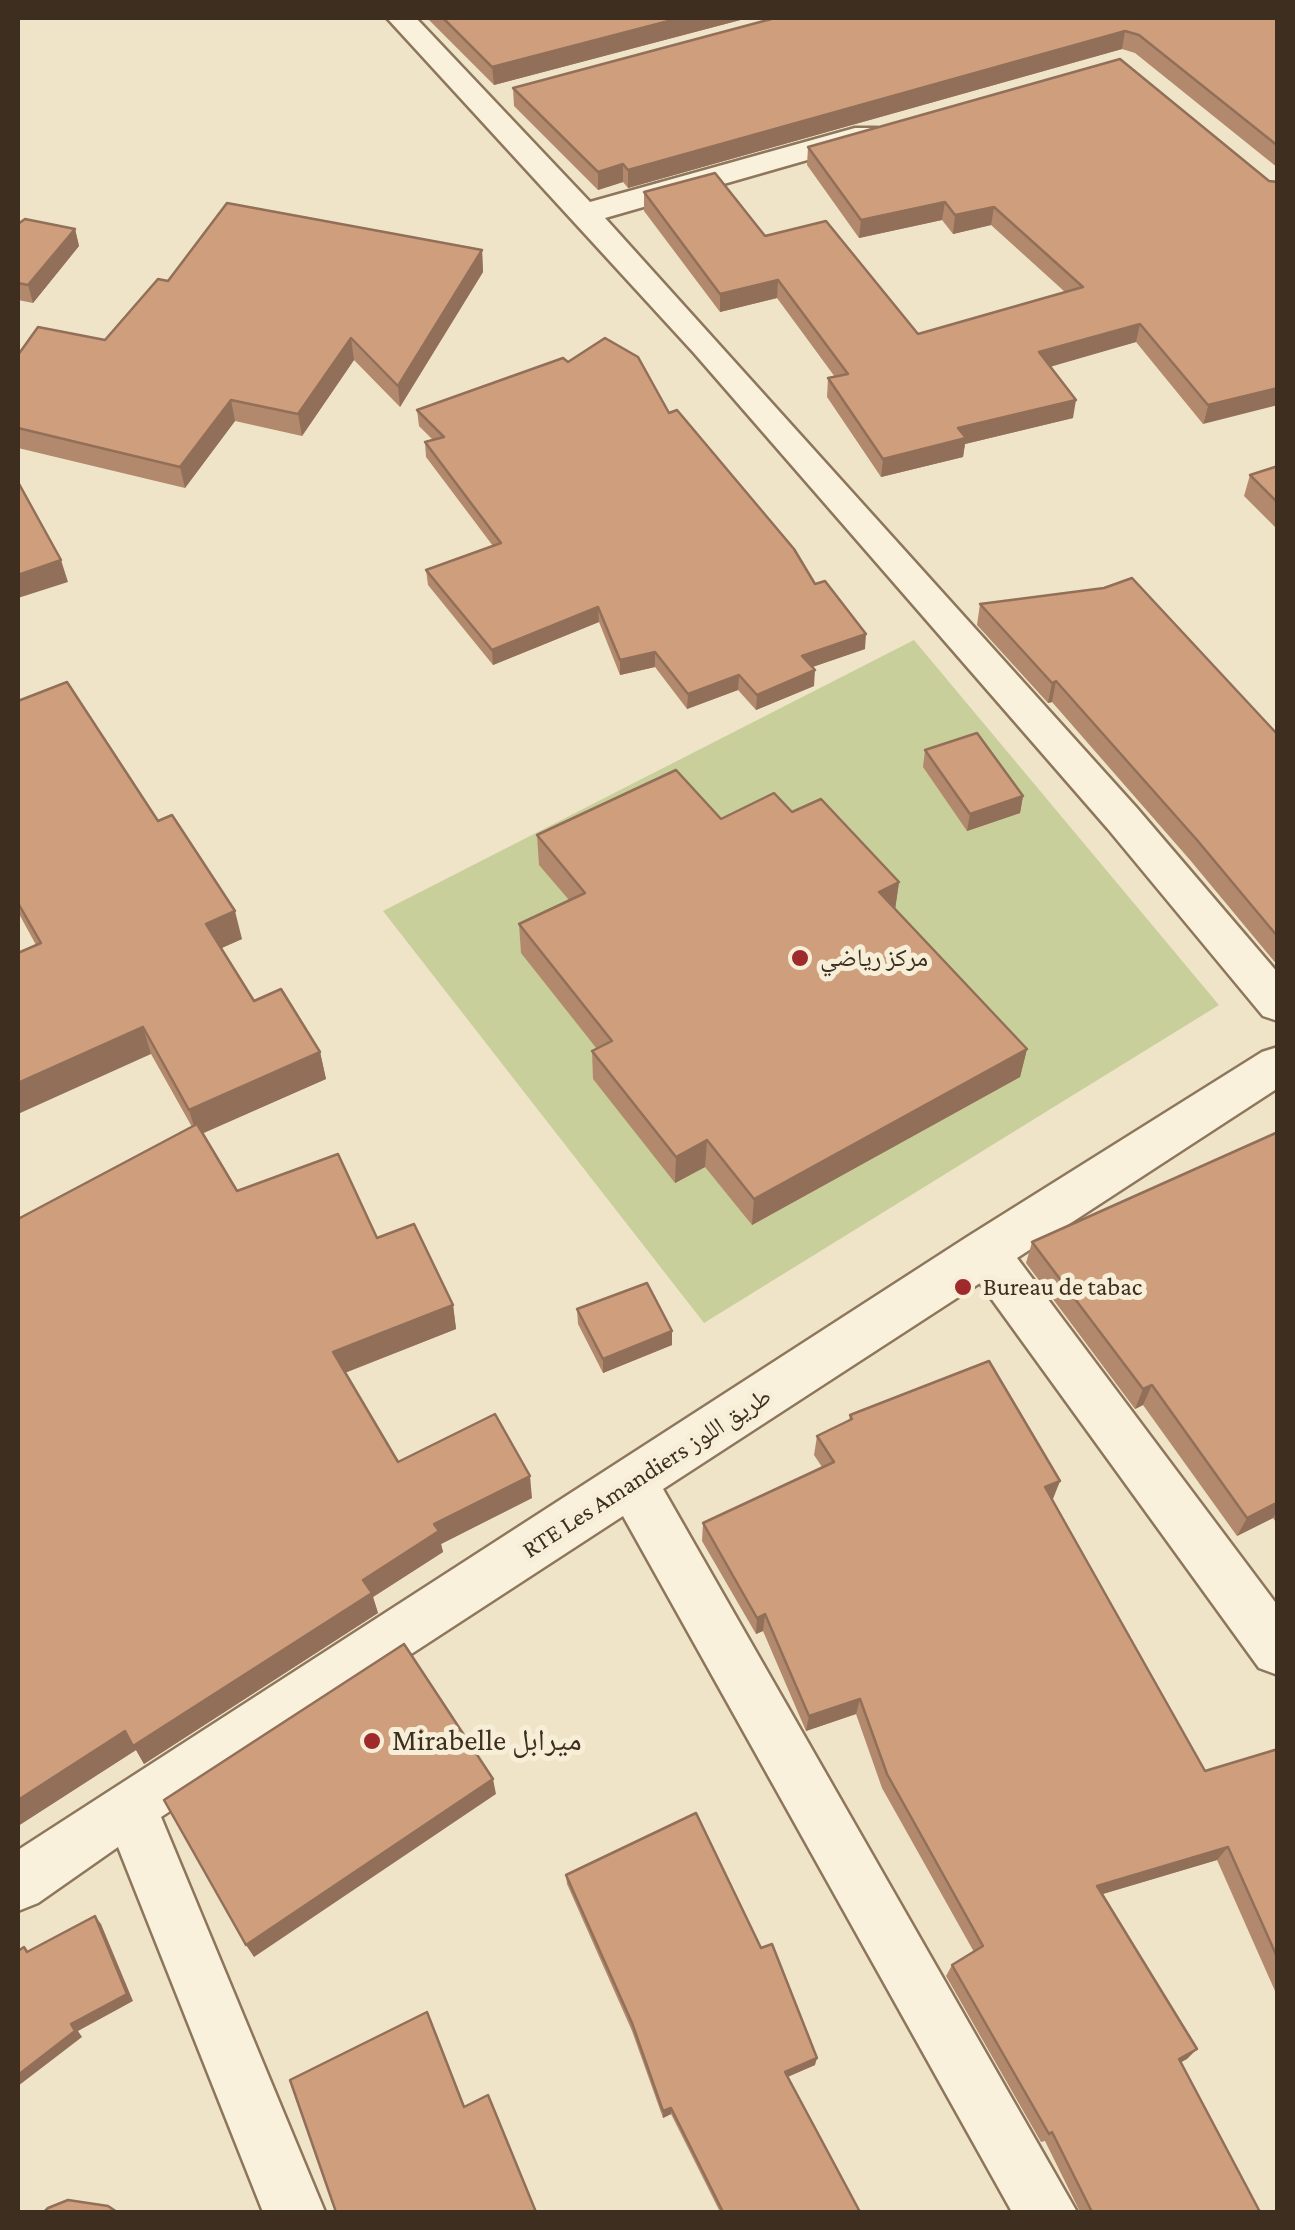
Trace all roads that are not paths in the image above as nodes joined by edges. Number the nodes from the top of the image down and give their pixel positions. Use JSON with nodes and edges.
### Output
{"nodes":[{"id":1,"x":401,"y":18,"type":"edge"},
{"id":2,"x":515,"y":92,"type":"edge"},
{"id":3,"x":478,"y":102,"type":"junction"},
{"id":4,"x":892,"y":127,"type":"edge"},
{"id":5,"x":584,"y":214,"type":"junction"},
{"id":6,"x":1278,"y":1004,"type":"edge"},
{"id":7,"x":1278,"y":1065,"type":"edge"},
{"id":8,"x":984,"y":1251,"type":"junction"},
{"id":9,"x":632,"y":1484,"type":"junction"},
{"id":10,"x":1278,"y":1650,"type":"edge"},
{"id":11,"x":128,"y":1806,"type":"junction"},
{"id":12,"x":18,"y":1882,"type":"edge"},
{"id":13,"x":294,"y":2212,"type":"edge"},
{"id":14,"x":1046,"y":2212,"type":"edge"}],
"edges":[{"from":1,"to":3,"type":"street"},
{"from":2,"to":3,"type":"street"},
{"from":3,"to":5,"type":"street"},
{"from":4,"to":5,"type":"street"},
{"from":5,"to":6,"type":"street"},
{"from":7,"to":8,"type":"street","name":"RTE Les Amandiers طريق اللوز"},
{"from":8,"to":9,"type":"street","name":"RTE Les Amandiers طريق اللوز"},
{"from":8,"to":10,"type":"street"},
{"from":9,"to":11,"type":"street","name":"RTE Les Amandiers طريق اللوز"},
{"from":9,"to":14,"type":"street"},
{"from":11,"to":12,"type":"street","name":"RTE Les Amandiers طريق اللوز"},
{"from":11,"to":13,"type":"street"}]}
